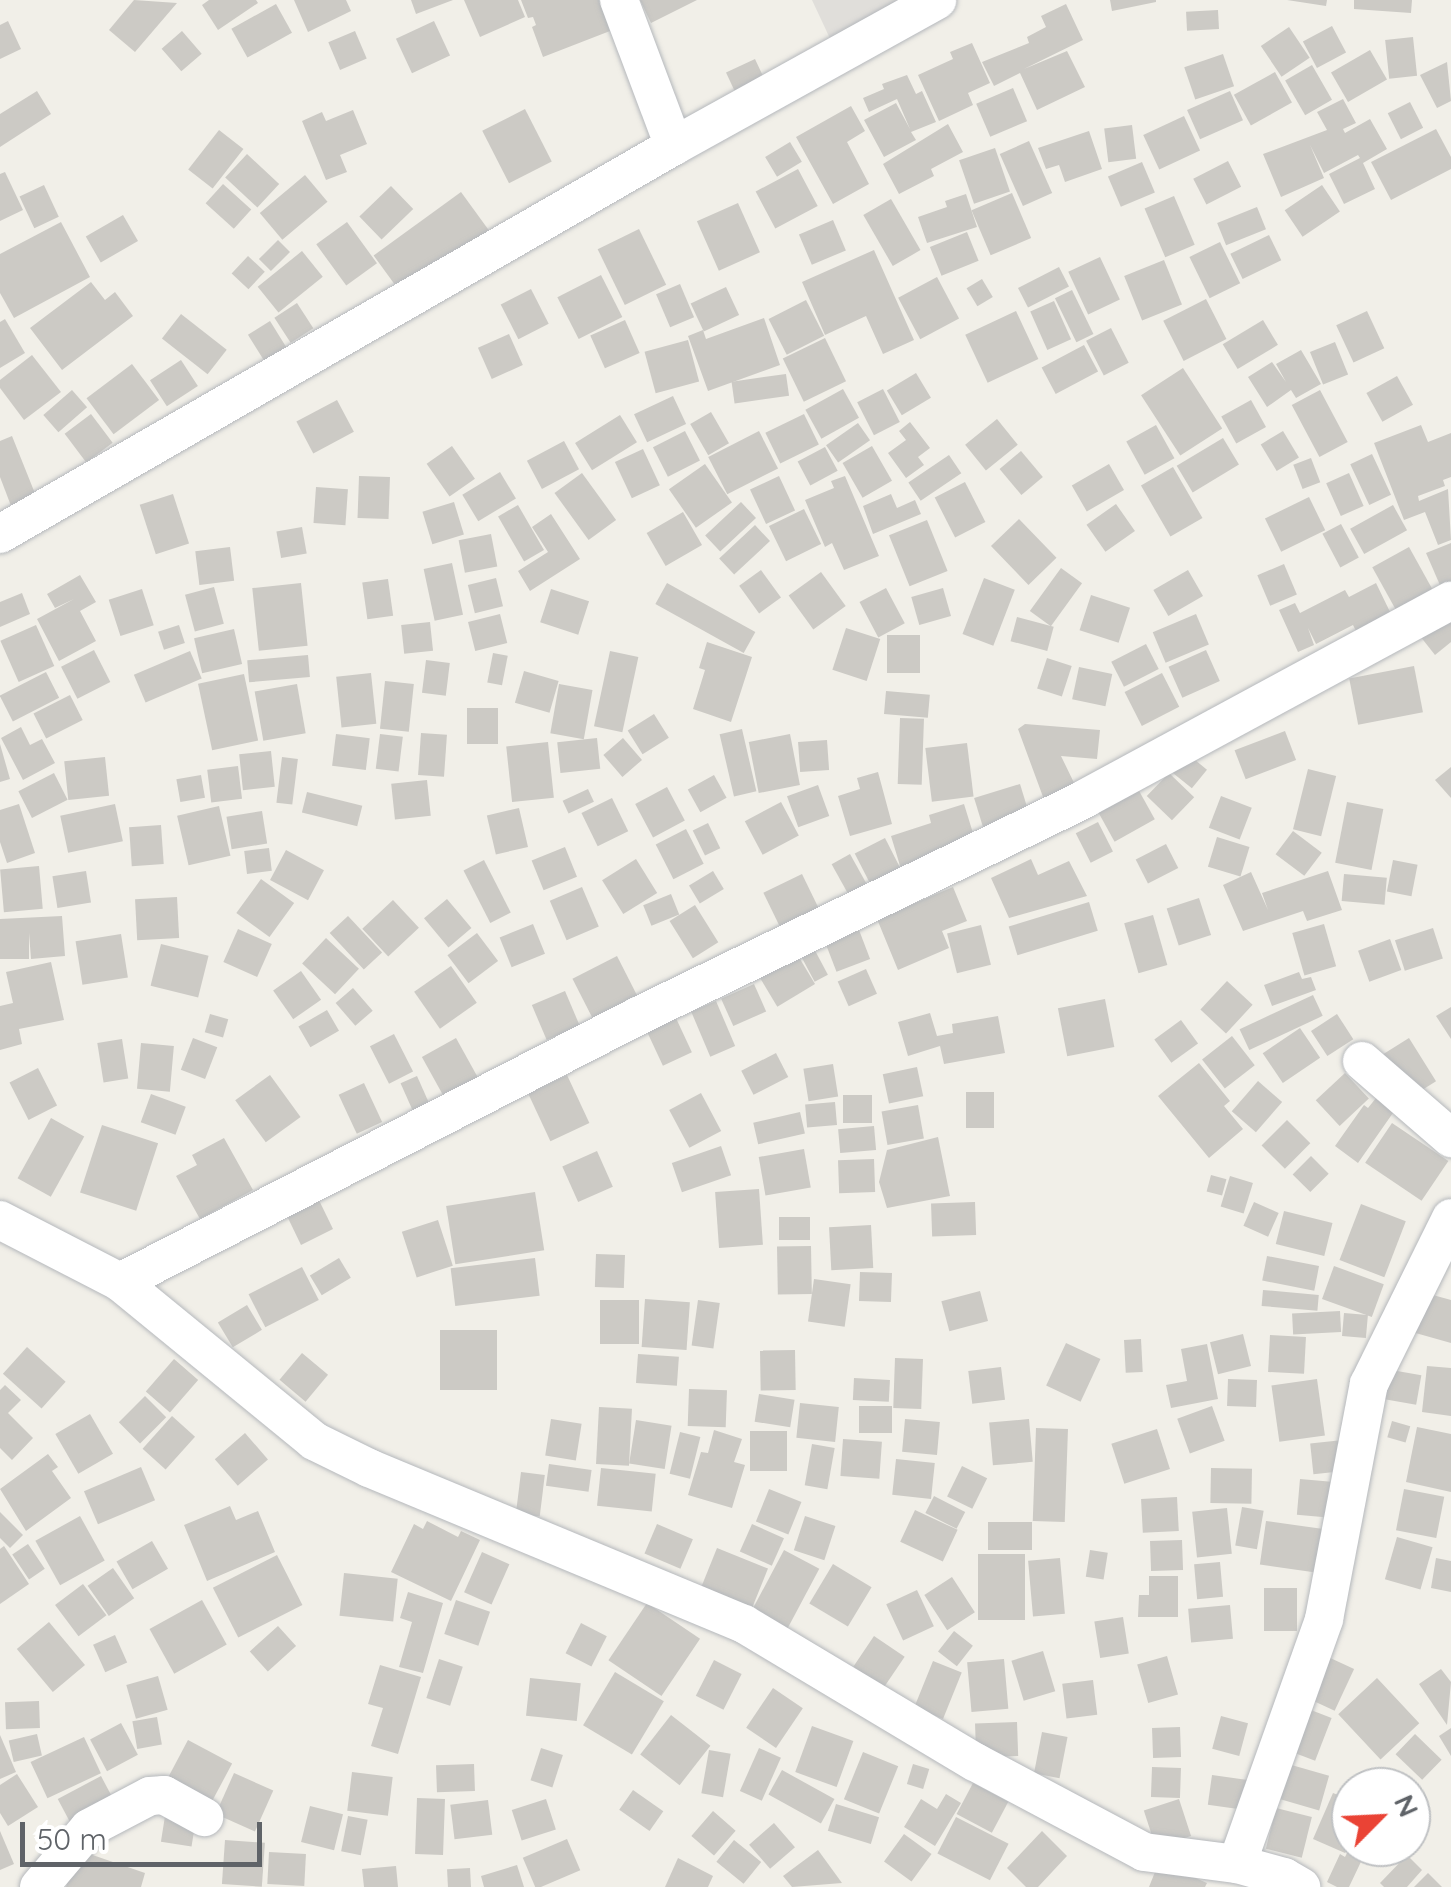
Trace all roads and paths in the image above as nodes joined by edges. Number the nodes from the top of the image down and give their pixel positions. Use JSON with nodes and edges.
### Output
{"nodes":[{"id":1,"x":619,"y":0,"type":"edge"},
{"id":2,"x":936,"y":0,"type":"edge"},
{"id":3,"x":674,"y":146,"type":"junction"},
{"id":4,"x":0,"y":534,"type":"edge"},
{"id":5,"x":1451,"y":601,"type":"edge"},
{"id":6,"x":1362,"y":1061,"type":"dead end"},
{"id":7,"x":1451,"y":1138,"type":"edge"},
{"id":8,"x":1451,"y":1218,"type":"edge"},
{"id":9,"x":0,"y":1220,"type":"edge"},
{"id":10,"x":120,"y":1282,"type":"junction"},
{"id":11,"x":204,"y":1817,"type":"dead end"},
{"id":12,"x":1236,"y":1864,"type":"junction"},
{"id":13,"x":39,"y":1887,"type":"edge"},
{"id":14,"x":1301,"y":1887,"type":"edge"}],
"edges":[{"from":1,"to":3,"type":"street"},
{"from":2,"to":3,"type":"street"},
{"from":3,"to":4,"type":"street"},
{"from":5,"to":10,"type":"street"},
{"from":6,"to":7,"type":"street"},
{"from":8,"to":12,"type":"street"},
{"from":9,"to":10,"type":"street"},
{"from":10,"to":12,"type":"street"},
{"from":11,"to":13,"type":"street"},
{"from":12,"to":14,"type":"street"}]}
